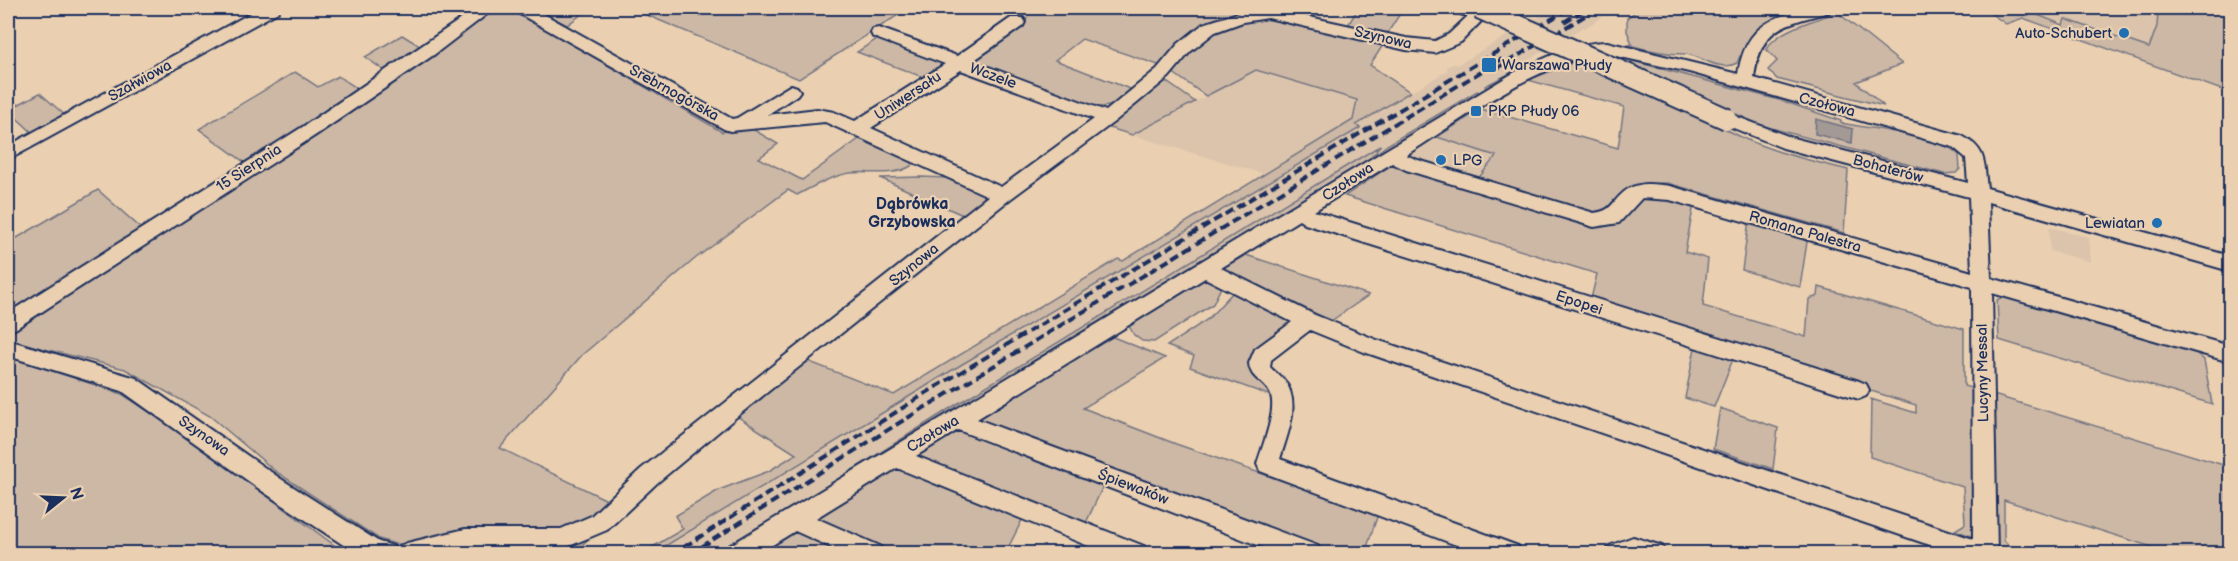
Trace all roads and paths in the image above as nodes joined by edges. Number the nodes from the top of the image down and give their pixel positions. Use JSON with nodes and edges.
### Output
{"nodes":[{"id":1,"x":272,"y":8,"type":"edge"},
{"id":2,"x":487,"y":8,"type":"edge"},
{"id":3,"x":522,"y":8,"type":"edge"},
{"id":4,"x":1458,"y":8,"type":"edge"},
{"id":5,"x":1823,"y":8,"type":"edge"},
{"id":6,"x":1482,"y":10,"type":"edge"},
{"id":7,"x":1017,"y":22,"type":"dead end"},
{"id":8,"x":879,"y":33,"type":"dead end"},
{"id":9,"x":960,"y":64,"type":"junction"},
{"id":10,"x":1745,"y":83,"type":"junction"},
{"id":11,"x":791,"y":91,"type":"dead end"},
{"id":12,"x":1108,"y":118,"type":"junction"},
{"id":13,"x":740,"y":124,"type":"junction"},
{"id":14,"x":858,"y":128,"type":"junction"},
{"id":15,"x":8,"y":154,"type":"edge"},
{"id":16,"x":1391,"y":154,"type":"junction"},
{"id":17,"x":1976,"y":192,"type":"junction"},
{"id":18,"x":1002,"y":195,"type":"junction"},
{"id":19,"x":1301,"y":212,"type":"junction"},
{"id":20,"x":2230,"y":263,"type":"edge"},
{"id":21,"x":1205,"y":268,"type":"junction"},
{"id":22,"x":1982,"y":282,"type":"junction"},
{"id":23,"x":1308,"y":321,"type":"junction"},
{"id":24,"x":8,"y":322,"type":"edge"},
{"id":25,"x":8,"y":348,"type":"edge"},
{"id":26,"x":2230,"y":354,"type":"edge"},
{"id":27,"x":1859,"y":390,"type":"dead end"},
{"id":28,"x":956,"y":420,"type":"junction"},
{"id":29,"x":894,"y":457,"type":"junction"},
{"id":30,"x":794,"y":519,"type":"junction"},
{"id":31,"x":1985,"y":553,"type":"edge"},
{"id":32,"x":385,"y":554,"type":"edge"},
{"id":33,"x":407,"y":554,"type":"edge"},
{"id":34,"x":736,"y":554,"type":"edge"},
{"id":35,"x":872,"y":554,"type":"edge"},
{"id":36,"x":1136,"y":554,"type":"edge"},
{"id":37,"x":1310,"y":554,"type":"edge"},
{"id":38,"x":1510,"y":554,"type":"edge"},
{"id":39,"x":1617,"y":554,"type":"edge"},
{"id":40,"x":1654,"y":554,"type":"edge"}],
"edges":[{"from":1,"to":15,"type":"street","name":"Szałwiowa"},
{"from":2,"to":24,"type":"street","name":"15 Sierpnia"},
{"from":3,"to":13,"type":"street","name":"Srebrnogórska"},
{"from":4,"to":6,"type":"street","name":"Bohaterów"},
{"from":5,"to":10,"type":"street"},
{"from":6,"to":12,"type":"street","name":"Szynowa"},
{"from":6,"to":17,"type":"street","name":"Bohaterów","bridge":true},
{"from":7,"to":9,"type":"street","name":"Uniwersału"},
{"from":8,"to":9,"type":"street","name":"Wczele"},
{"from":9,"to":12,"type":"street","name":"Wczele"},
{"from":9,"to":14,"type":"street","name":"Uniwersału"},
{"from":10,"to":16,"type":"street","name":"Czołowa"},
{"from":10,"to":17,"type":"street","name":"Czołowa"},
{"from":11,"to":13,"type":"street"},
{"from":12,"to":18,"type":"street","name":"Szynowa"},
{"from":13,"to":14,"type":"street","name":"Srebrnogórska"},
{"from":14,"to":18,"type":"street","name":"Srebrnogórska"},
{"from":16,"to":19,"type":"street","name":"Czołowa"},
{"from":16,"to":22,"type":"street","name":"Romana Palestra"},
{"from":17,"to":20,"type":"street","name":"Bohaterów"},
{"from":17,"to":22,"type":"street","name":"Lucyny Messal"},
{"from":18,"to":33,"type":"street","name":"Szynowa"},
{"from":19,"to":21,"type":"street","name":"Czołowa"},
{"from":19,"to":27,"type":"street","name":"Epopei"},
{"from":21,"to":23,"type":"street"},
{"from":21,"to":28,"type":"street","name":"Czołowa"},
{"from":22,"to":26,"type":"street","name":"Romana Palestra"},
{"from":22,"to":31,"type":"street","name":"Lucyny Messal"},
{"from":23,"to":31,"type":"street"},
{"from":23,"to":38,"type":"street"},
{"from":25,"to":32,"type":"street","name":"Szynowa"},
{"from":28,"to":29,"type":"street","name":"Czołowa"},
{"from":28,"to":37,"type":"street","name":"Śpiewaków"},
{"from":29,"to":30,"type":"street","name":"Czołowa"},
{"from":29,"to":36,"type":"street"},
{"from":30,"to":34,"type":"street","name":"Czołowa"},
{"from":30,"to":35,"type":"street"},
{"from":39,"to":40,"type":"street"}]}
